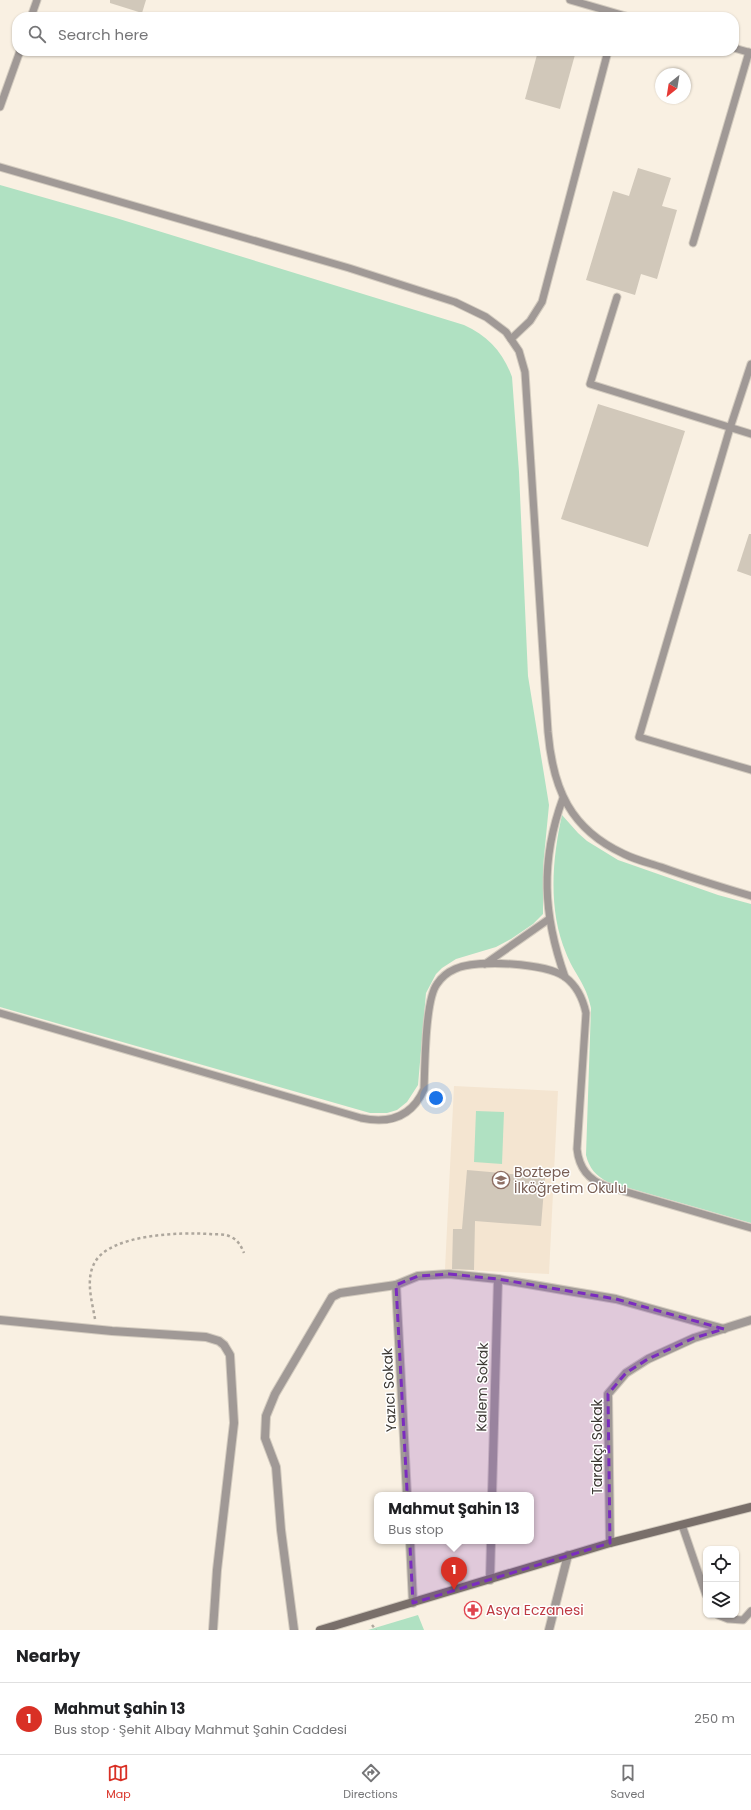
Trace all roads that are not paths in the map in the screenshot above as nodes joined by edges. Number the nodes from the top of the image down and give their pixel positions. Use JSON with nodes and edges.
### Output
{"nodes":[{"id":1,"x":37,"y":0,"type":"edge"},
{"id":2,"x":570,"y":0,"type":"edge"},
{"id":3,"x":33,"y":12,"type":"edge"},
{"id":4,"x":608,"y":12,"type":"edge"},
{"id":5,"x":739,"y":49,"type":"edge"},
{"id":6,"x":750,"y":52,"type":"edge"},
{"id":7,"x":18,"y":56,"type":"edge"},
{"id":8,"x":607,"y":56,"type":"edge"},
{"id":9,"x":0,"y":107,"type":"edge"},
{"id":10,"x":0,"y":166,"type":"edge"},
{"id":11,"x":693,"y":243,"type":"dead end"},
{"id":12,"x":616,"y":297,"type":"dead end"},
{"id":13,"x":511,"y":338,"type":"junction"},
{"id":14,"x":751,"y":364,"type":"edge"},
{"id":15,"x":730,"y":428,"type":"junction"},
{"id":16,"x":751,"y":434,"type":"edge"},
{"id":17,"x":751,"y":770,"type":"edge"},
{"id":18,"x":563,"y":798,"type":"junction"},
{"id":19,"x":751,"y":896,"type":"edge"},
{"id":20,"x":549,"y":919,"type":"junction"},
{"id":21,"x":485,"y":964,"type":"junction"},
{"id":22,"x":565,"y":977,"type":"junction"},
{"id":23,"x":0,"y":1013,"type":"edge"},
{"id":24,"x":751,"y":1228,"type":"edge"},
{"id":25,"x":498,"y":1279,"type":"junction"},
{"id":26,"x":396,"y":1285,"type":"junction"},
{"id":27,"x":0,"y":1320,"type":"edge"},
{"id":28,"x":751,"y":1320,"type":"edge"},
{"id":29,"x":724,"y":1329,"type":"junction"},
{"id":30,"x":407,"y":1492,"type":"edge"},
{"id":31,"x":492,"y":1492,"type":"edge"},
{"id":32,"x":751,"y":1507,"type":"edge"},
{"id":33,"x":682,"y":1525,"type":"junction"},
{"id":34,"x":610,"y":1543,"type":"junction"},
{"id":35,"x":410,"y":1544,"type":"edge"},
{"id":36,"x":491,"y":1544,"type":"edge"},
{"id":37,"x":568,"y":1555,"type":"junction"},
{"id":38,"x":490,"y":1580,"type":"junction"},
{"id":39,"x":703,"y":1586,"type":"edge"},
{"id":40,"x":413,"y":1603,"type":"junction"},
{"id":41,"x":751,"y":1611,"type":"edge"},
{"id":42,"x":726,"y":1618,"type":"edge"},
{"id":43,"x":213,"y":1630,"type":"edge"},
{"id":44,"x":294,"y":1630,"type":"edge"},
{"id":45,"x":320,"y":1630,"type":"edge"},
{"id":46,"x":549,"y":1630,"type":"edge"}],
"edges":[{"from":1,"to":3,"type":"lane"},
{"from":2,"to":4,"type":"lane"},
{"from":5,"to":6,"type":"lane"},
{"from":6,"to":11,"type":"lane"},
{"from":7,"to":9,"type":"lane"},
{"from":8,"to":13,"type":"lane"},
{"from":10,"to":13,"type":"lane"},
{"from":12,"to":15,"type":"lane"},
{"from":13,"to":18,"type":"lane"},
{"from":14,"to":15,"type":"lane"},
{"from":15,"to":16,"type":"lane"},
{"from":15,"to":17,"type":"lane"},
{"from":18,"to":19,"type":"lane"},
{"from":18,"to":20,"type":"lane"},
{"from":20,"to":21,"type":"lane"},
{"from":20,"to":22,"type":"lane"},
{"from":21,"to":22,"type":"lane"},
{"from":21,"to":23,"type":"lane"},
{"from":22,"to":24,"type":"lane"},
{"from":25,"to":26,"type":"street"},
{"from":25,"to":29,"type":"street"},
{"from":25,"to":31,"type":"street","name":"Kalem Sokak"},
{"from":26,"to":30,"type":"street","name":"Yazıcı Sokak"},
{"from":26,"to":44,"type":"street"},
{"from":27,"to":43,"type":"street"},
{"from":28,"to":29,"type":"street","name":"Tarakçı Sokak"},
{"from":29,"to":34,"type":"street","name":"Tarakçı Sokak"},
{"from":32,"to":33,"type":"street"},
{"from":33,"to":34,"type":"street"},
{"from":33,"to":39,"type":"lane"},
{"from":34,"to":37,"type":"street"},
{"from":35,"to":40,"type":"street"},
{"from":36,"to":38,"type":"street"},
{"from":37,"to":38,"type":"street"},
{"from":37,"to":46,"type":"street"},
{"from":38,"to":40,"type":"street"},
{"from":40,"to":45,"type":"street"},
{"from":41,"to":42,"type":"lane"}]}
